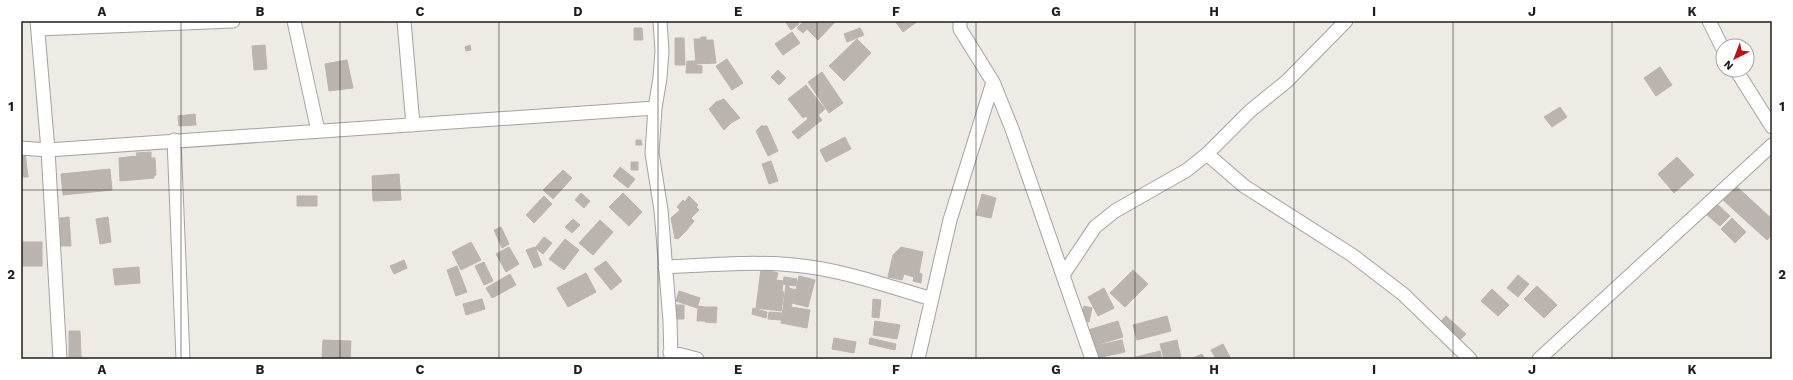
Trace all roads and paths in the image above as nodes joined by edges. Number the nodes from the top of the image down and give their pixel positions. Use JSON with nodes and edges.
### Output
{"nodes":[{"id":1,"x":233,"y":21,"type":"edge"},
{"id":2,"x":294,"y":21,"type":"edge"},
{"id":3,"x":404,"y":21,"type":"edge"},
{"id":4,"x":660,"y":21,"type":"edge"},
{"id":5,"x":960,"y":21,"type":"edge"},
{"id":6,"x":1346,"y":21,"type":"edge"},
{"id":7,"x":1709,"y":21,"type":"edge"},
{"id":8,"x":38,"y":25,"type":"edge"},
{"id":9,"x":1718,"y":38,"type":"edge"},
{"id":10,"x":1741,"y":78,"type":"edge"},
{"id":11,"x":993,"y":82,"type":"junction"},
{"id":12,"x":654,"y":108,"type":"junction"},
{"id":13,"x":413,"y":125,"type":"junction"},
{"id":14,"x":1772,"y":127,"type":"edge"},
{"id":15,"x":318,"y":131,"type":"junction"},
{"id":16,"x":174,"y":140,"type":"junction"},
{"id":17,"x":1772,"y":145,"type":"edge"},
{"id":18,"x":21,"y":148,"type":"edge"},
{"id":19,"x":48,"y":150,"type":"junction"},
{"id":20,"x":1207,"y":154,"type":"junction"},
{"id":21,"x":666,"y":267,"type":"junction"},
{"id":22,"x":1063,"y":275,"type":"junction"},
{"id":23,"x":932,"y":299,"type":"junction"},
{"id":24,"x":670,"y":355,"type":"edge"},
{"id":25,"x":60,"y":359,"type":"edge"},
{"id":26,"x":183,"y":359,"type":"edge"},
{"id":27,"x":697,"y":359,"type":"edge"},
{"id":28,"x":918,"y":359,"type":"edge"},
{"id":29,"x":1092,"y":359,"type":"edge"},
{"id":30,"x":1470,"y":359,"type":"edge"},
{"id":31,"x":1539,"y":359,"type":"edge"}],
"edges":[{"from":1,"to":8,"type":"street"},
{"from":2,"to":15,"type":"street"},
{"from":3,"to":13,"type":"street"},
{"from":4,"to":12,"type":"street"},
{"from":5,"to":11,"type":"street"},
{"from":6,"to":20,"type":"street"},
{"from":7,"to":9,"type":"street"},
{"from":8,"to":19,"type":"street"},
{"from":10,"to":14,"type":"street"},
{"from":11,"to":22,"type":"street"},
{"from":11,"to":23,"type":"street"},
{"from":12,"to":13,"type":"street"},
{"from":12,"to":21,"type":"street"},
{"from":13,"to":15,"type":"street"},
{"from":15,"to":16,"type":"street"},
{"from":16,"to":19,"type":"street"},
{"from":16,"to":26,"type":"street"},
{"from":17,"to":31,"type":"street"},
{"from":18,"to":19,"type":"street"},
{"from":19,"to":25,"type":"street"},
{"from":20,"to":22,"type":"street"},
{"from":20,"to":30,"type":"street"},
{"from":21,"to":23,"type":"street"},
{"from":21,"to":24,"type":"street"},
{"from":22,"to":29,"type":"street"},
{"from":23,"to":28,"type":"street"},
{"from":24,"to":27,"type":"street"}]}
